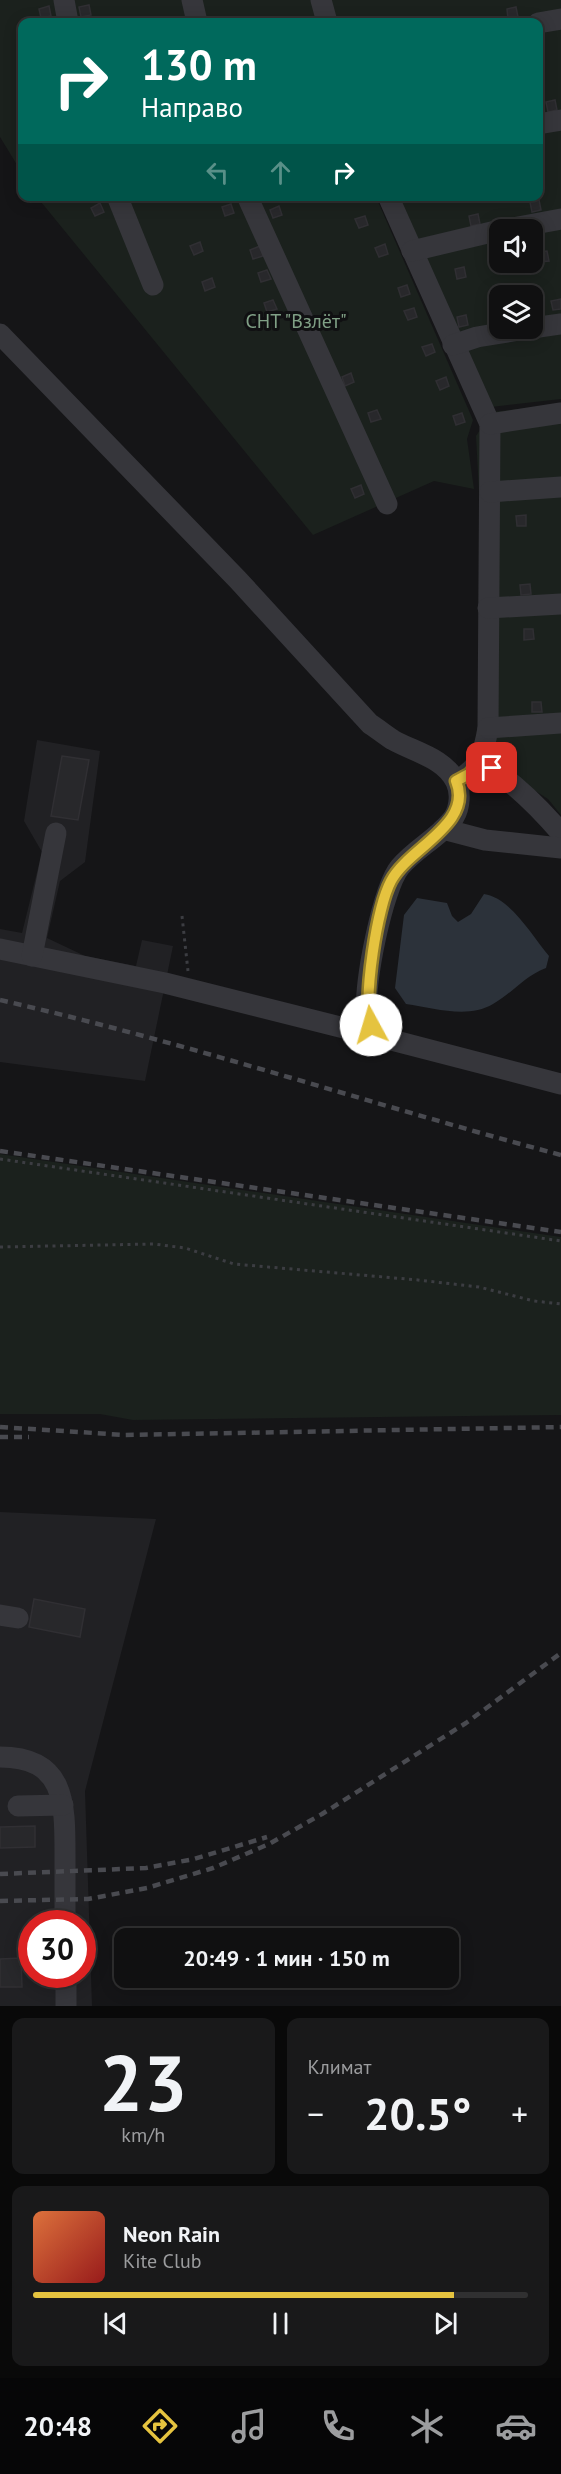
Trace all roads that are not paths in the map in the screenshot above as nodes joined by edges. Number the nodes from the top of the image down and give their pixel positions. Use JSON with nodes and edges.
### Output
{"nodes":[{"id":1,"x":64,"y":0,"type":"edge"},
{"id":2,"x":192,"y":0,"type":"edge"},
{"id":3,"x":321,"y":0,"type":"edge"},
{"id":4,"x":67,"y":18,"type":"edge"},
{"id":5,"x":196,"y":18,"type":"edge"},
{"id":6,"x":326,"y":18,"type":"edge"},
{"id":7,"x":561,"y":19,"type":"edge"},
{"id":8,"x":543,"y":22,"type":"edge"},
{"id":9,"x":561,"y":120,"type":"edge"},
{"id":10,"x":543,"y":123,"type":"edge"},
{"id":11,"x":119,"y":201,"type":"edge"},
{"id":12,"x":249,"y":201,"type":"edge"},
{"id":13,"x":390,"y":201,"type":"edge"},
{"id":14,"x":561,"y":219,"type":"edge"},
{"id":15,"x":543,"y":222,"type":"edge"},
{"id":16,"x":489,"y":233,"type":"edge"},
{"id":17,"x":412,"y":251,"type":"junction"},
{"id":18,"x":153,"y":285,"type":"dead end"},
{"id":19,"x":561,"y":324,"type":"edge"},
{"id":20,"x":543,"y":326,"type":"edge"},
{"id":21,"x":0,"y":334,"type":"edge"},
{"id":22,"x":489,"y":336,"type":"edge"},
{"id":23,"x":453,"y":345,"type":"junction"},
{"id":24,"x":561,"y":413,"type":"edge"},
{"id":25,"x":490,"y":424,"type":"junction"},
{"id":26,"x":561,"y":486,"type":"edge"},
{"id":27,"x":490,"y":492,"type":"junction"},
{"id":28,"x":387,"y":504,"type":"dead end"},
{"id":29,"x":561,"y":604,"type":"edge"},
{"id":30,"x":488,"y":608,"type":"junction"},
{"id":31,"x":561,"y":723,"type":"edge"},
{"id":32,"x":488,"y":728,"type":"junction"},
{"id":33,"x":480,"y":761,"type":"junction"},
{"id":34,"x":456,"y":781,"type":"junction"},
{"id":35,"x":443,"y":830,"type":"junction"},
{"id":36,"x":56,"y":832,"type":"dead end"},
{"id":37,"x":561,"y":833,"type":"edge"},
{"id":38,"x":561,"y":848,"type":"edge"},
{"id":39,"x":0,"y":949,"type":"edge"},
{"id":40,"x":32,"y":956,"type":"junction"},
{"id":41,"x":380,"y":1036,"type":"junction"},
{"id":42,"x":561,"y":1084,"type":"edge"},
{"id":43,"x":0,"y":1757,"type":"edge"},
{"id":44,"x":63,"y":1805,"type":"junction"},
{"id":45,"x":18,"y":1806,"type":"dead end"},
{"id":46,"x":65,"y":1910,"type":"edge"},
{"id":47,"x":66,"y":1988,"type":"edge"},
{"id":48,"x":66,"y":2006,"type":"edge"}],
"edges":[{"from":1,"to":4,"type":"street"},
{"from":2,"to":5,"type":"street"},
{"from":3,"to":6,"type":"street"},
{"from":7,"to":8,"type":"street"},
{"from":9,"to":10,"type":"street"},
{"from":11,"to":18,"type":"street"},
{"from":12,"to":28,"type":"street"},
{"from":13,"to":17,"type":"street"},
{"from":14,"to":15,"type":"street"},
{"from":16,"to":17,"type":"street"},
{"from":17,"to":23,"type":"street"},
{"from":19,"to":20,"type":"street"},
{"from":21,"to":34,"type":"street"},
{"from":22,"to":23,"type":"street"},
{"from":23,"to":25,"type":"street"},
{"from":24,"to":25,"type":"street"},
{"from":25,"to":27,"type":"street"},
{"from":26,"to":27,"type":"street"},
{"from":27,"to":30,"type":"street"},
{"from":29,"to":30,"type":"street"},
{"from":30,"to":32,"type":"street"},
{"from":31,"to":32,"type":"street"},
{"from":32,"to":33,"type":"street"},
{"from":33,"to":34,"type":"street"},
{"from":33,"to":37,"type":"street"},
{"from":34,"to":35,"type":"street"},
{"from":35,"to":38,"type":"street"},
{"from":35,"to":41,"type":"street"},
{"from":36,"to":40,"type":"street"},
{"from":39,"to":40,"type":"street"},
{"from":40,"to":41,"type":"street"},
{"from":41,"to":42,"type":"street"},
{"from":43,"to":44,"type":"street"},
{"from":44,"to":45,"type":"street"},
{"from":44,"to":46,"type":"street"},
{"from":47,"to":48,"type":"street"}]}
